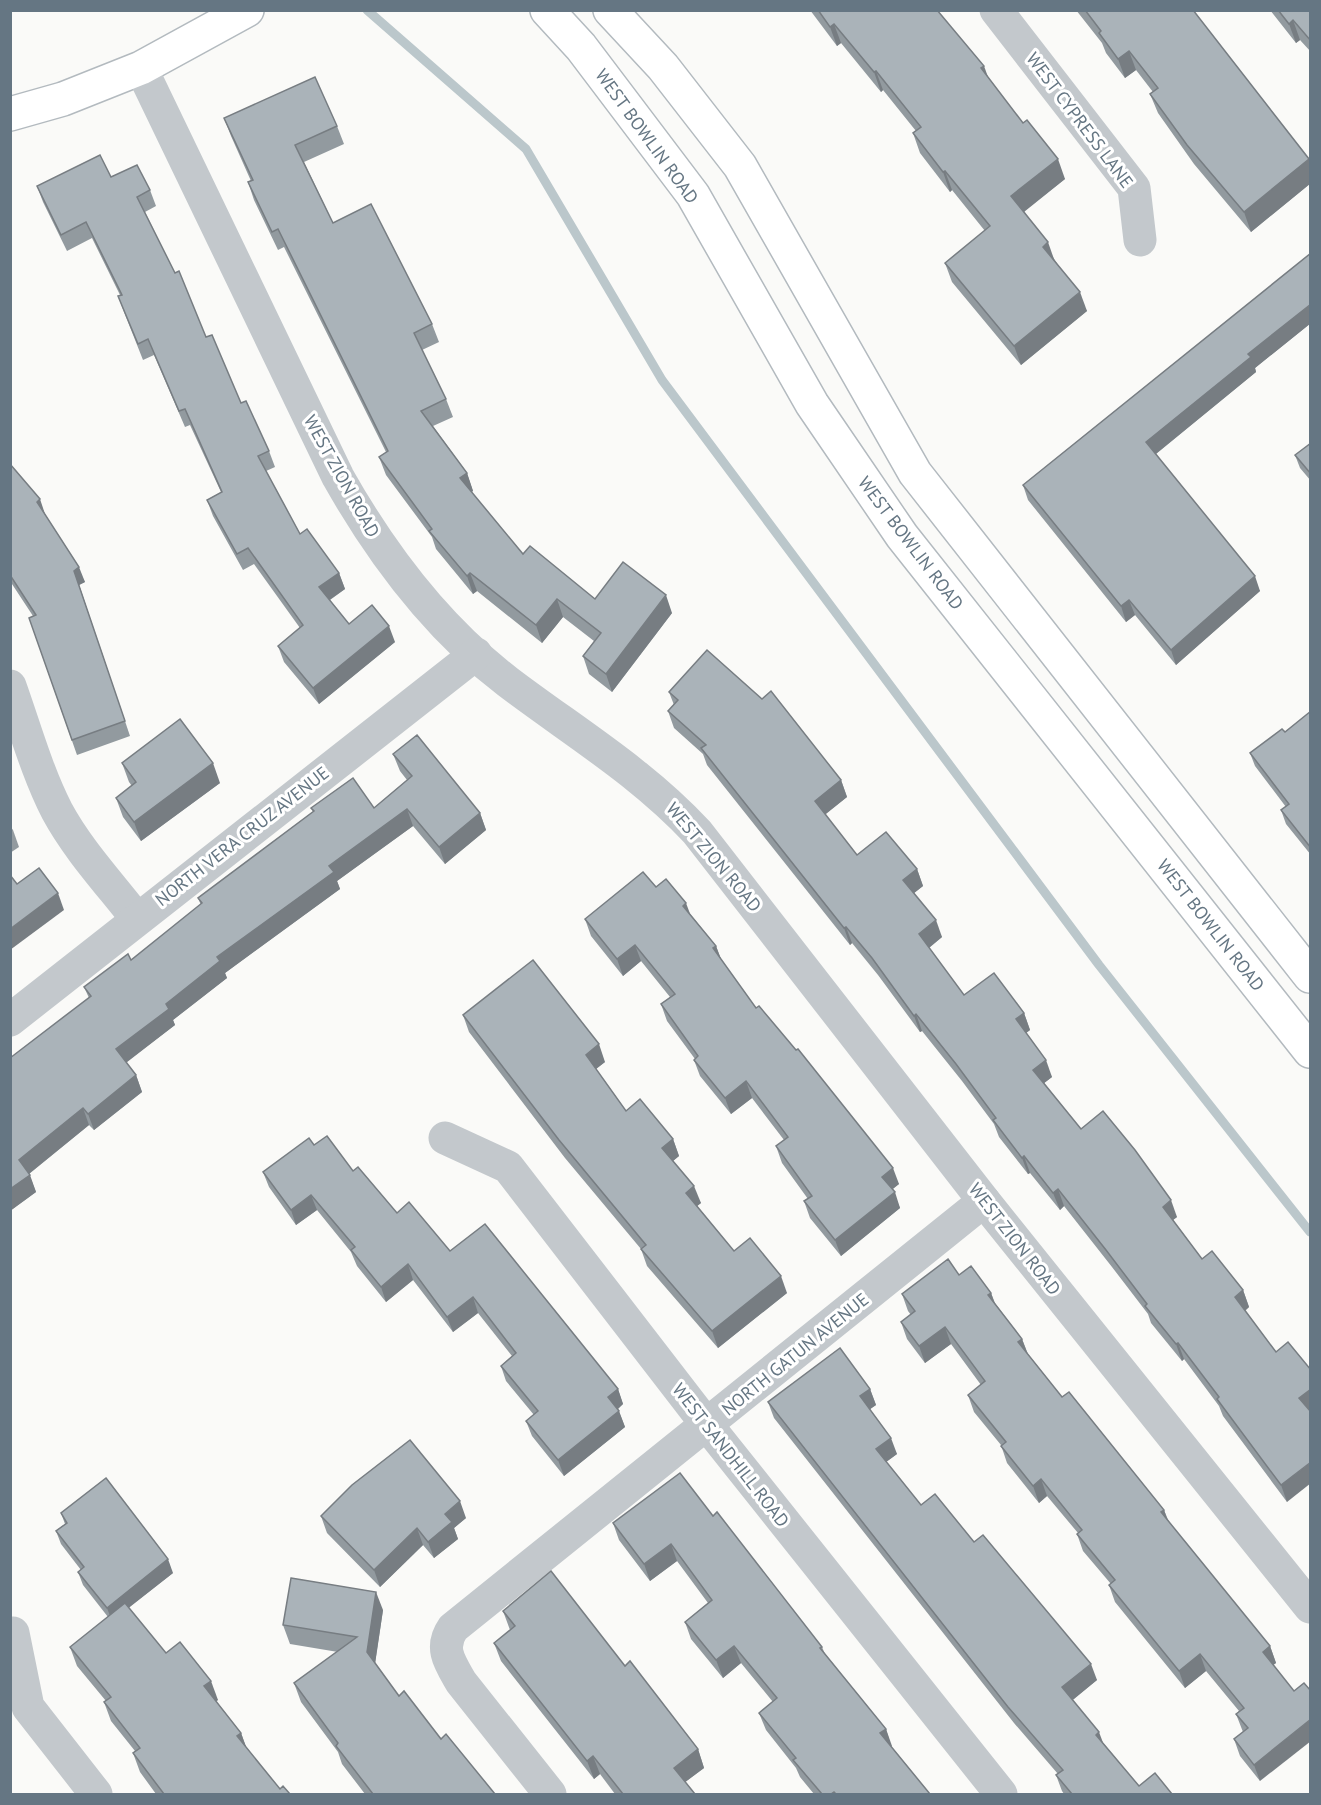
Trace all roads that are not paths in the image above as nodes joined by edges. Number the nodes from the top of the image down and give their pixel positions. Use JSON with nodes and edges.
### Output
{"nodes":[{"id":1,"x":247,"y":10,"type":"edge"},
{"id":2,"x":547,"y":10,"type":"edge"},
{"id":3,"x":610,"y":10,"type":"edge"},
{"id":4,"x":999,"y":11,"type":"edge"},
{"id":5,"x":141,"y":68,"type":"junction"},
{"id":6,"x":10,"y":114,"type":"edge"},
{"id":7,"x":1140,"y":240,"type":"dead end"},
{"id":8,"x":476,"y":654,"type":"junction"},
{"id":9,"x":10,"y":686,"type":"edge"},
{"id":10,"x":137,"y":919,"type":"junction"},
{"id":11,"x":1311,"y":976,"type":"edge"},
{"id":12,"x":10,"y":1020,"type":"edge"},
{"id":13,"x":1311,"y":1051,"type":"edge"},
{"id":14,"x":445,"y":1138,"type":"dead end"},
{"id":15,"x":984,"y":1201,"type":"junction"},
{"id":16,"x":706,"y":1425,"type":"junction"},
{"id":17,"x":1311,"y":1607,"type":"edge"},
{"id":18,"x":13,"y":1633,"type":"dead end"},
{"id":19,"x":96,"y":1794,"type":"edge"},
{"id":20,"x":550,"y":1794,"type":"edge"},
{"id":21,"x":1001,"y":1794,"type":"edge"}],
"edges":[{"from":1,"to":5,"type":"street"},
{"from":2,"to":13,"type":"street","name":"WEST BOWLIN ROAD"},
{"from":3,"to":11,"type":"street"},
{"from":4,"to":7,"type":"street","name":"WEST CYPRESS LANE"},
{"from":5,"to":6,"type":"street"},
{"from":5,"to":8,"type":"street","name":"WEST ZION ROAD"},
{"from":8,"to":10,"type":"street","name":"NORTH VERA CRUZ AVENUE"},
{"from":8,"to":15,"type":"street","name":"WEST ZION ROAD"},
{"from":9,"to":10,"type":"street"},
{"from":10,"to":12,"type":"street","name":"NORTH VERA CRUZ AVENUE"},
{"from":14,"to":16,"type":"street","name":"WEST SANDHILL ROAD"},
{"from":15,"to":16,"type":"street","name":"NORTH GATUN AVENUE"},
{"from":15,"to":17,"type":"street","name":"WEST ZION ROAD"},
{"from":16,"to":20,"type":"street","name":"NORTH GATUN AVENUE"},
{"from":16,"to":21,"type":"street","name":"WEST SANDHILL ROAD"},
{"from":18,"to":19,"type":"street"}]}
